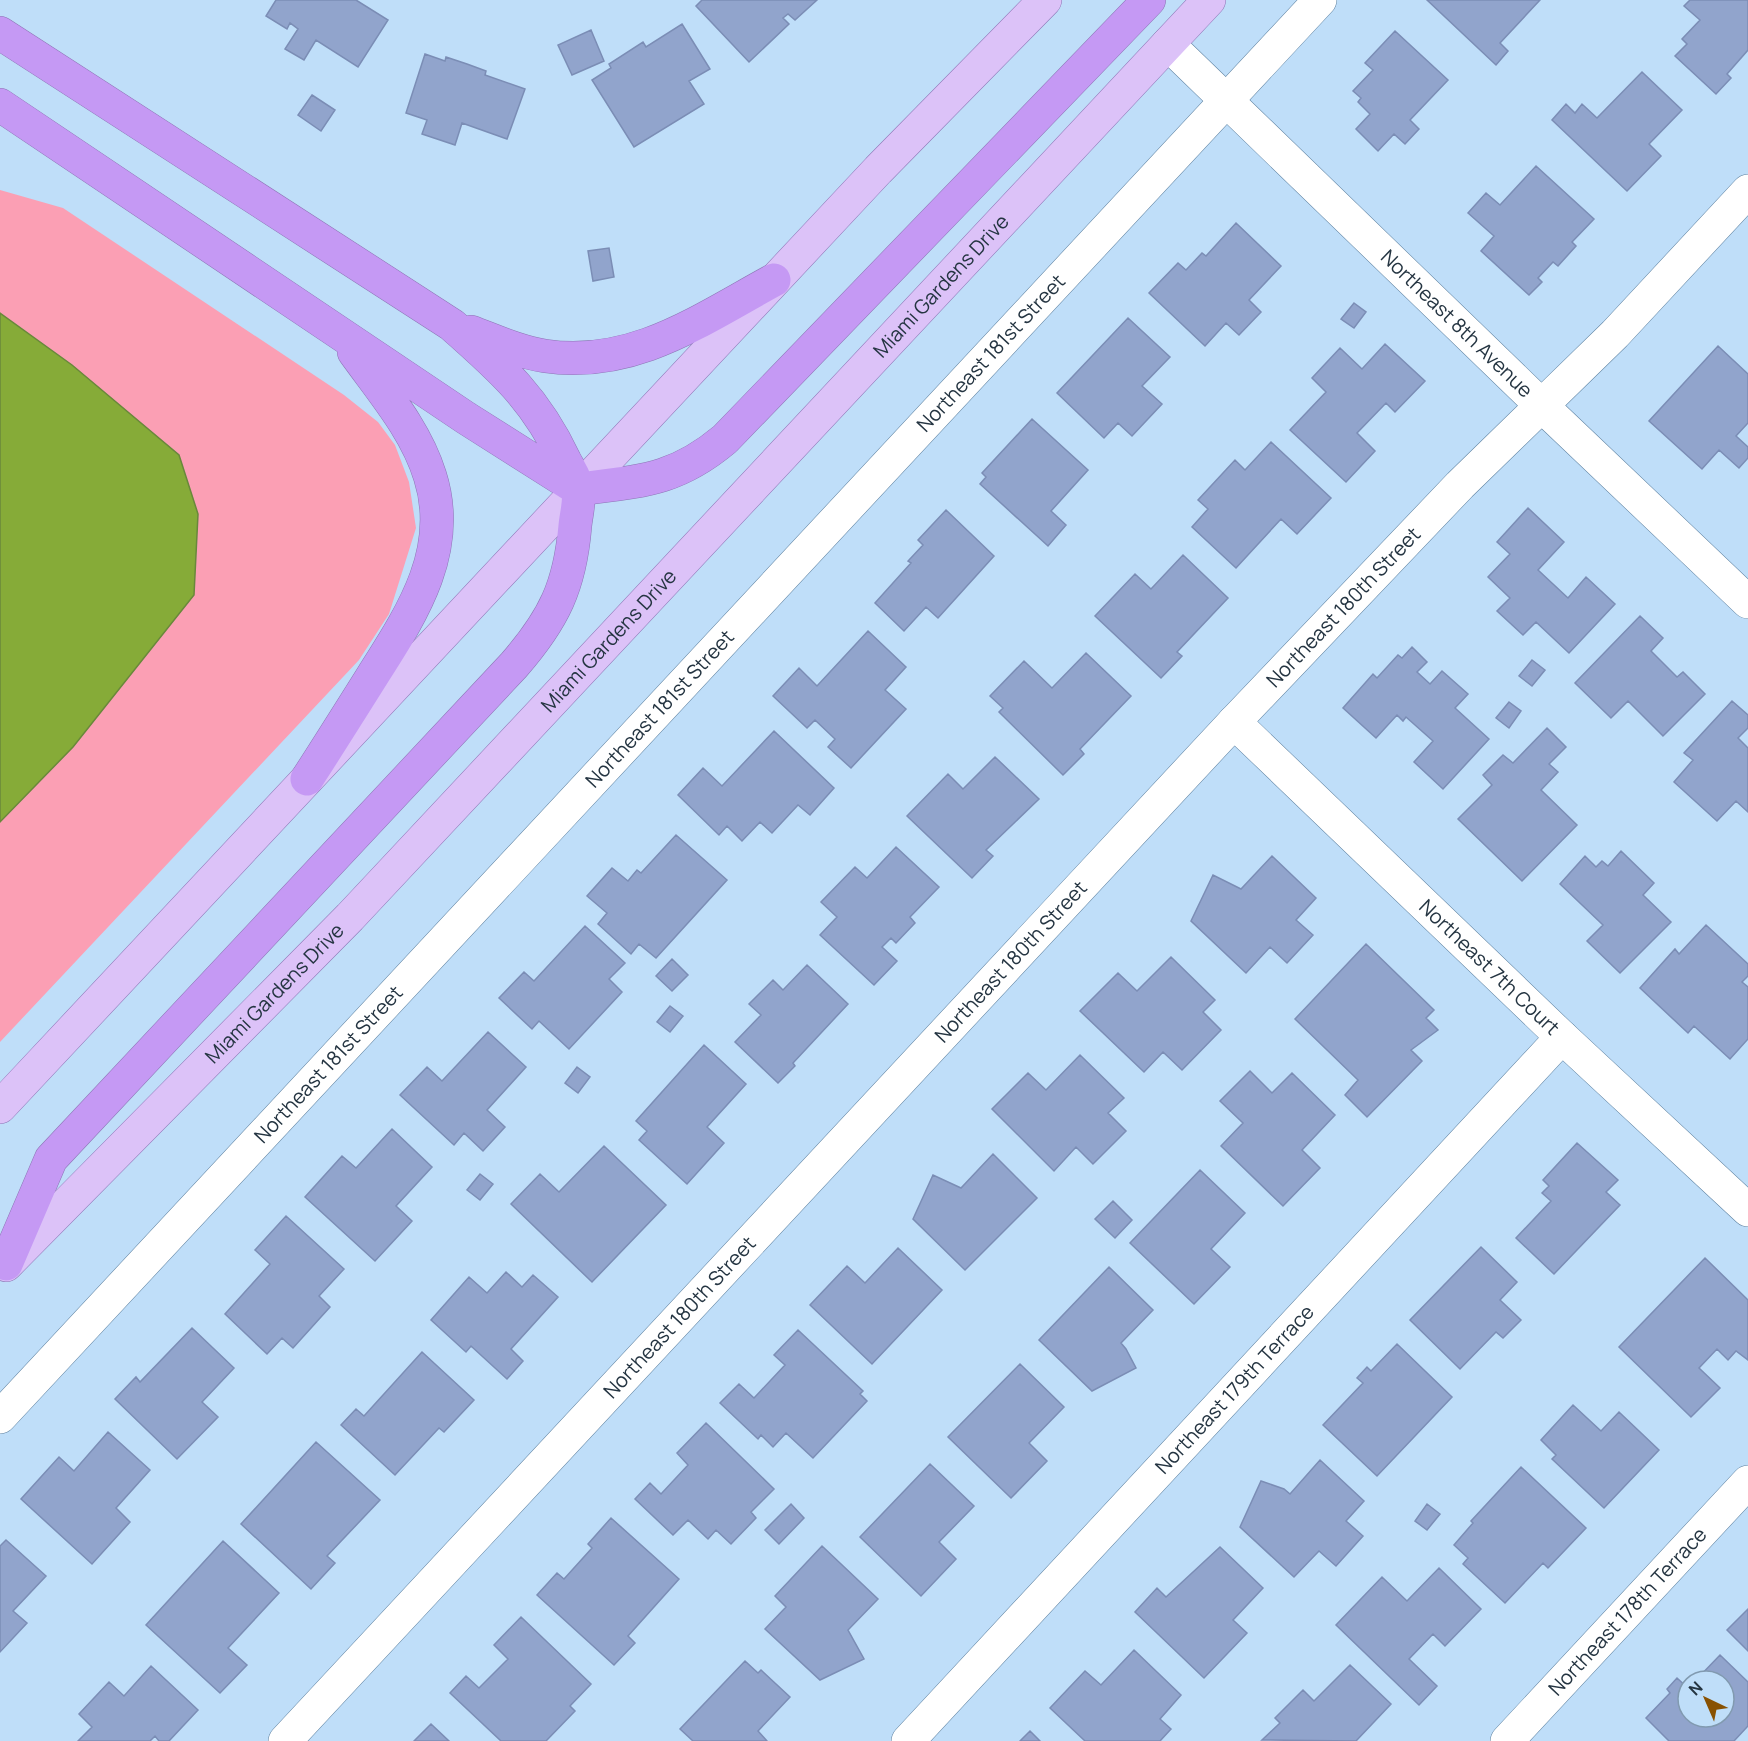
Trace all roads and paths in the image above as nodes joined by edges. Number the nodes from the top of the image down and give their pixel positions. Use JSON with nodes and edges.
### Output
{"nodes":[{"id":1,"x":1045,"y":0,"type":"edge"},
{"id":2,"x":1149,"y":0,"type":"edge"},
{"id":3,"x":1209,"y":0,"type":"edge"},
{"id":4,"x":1320,"y":0,"type":"edge"},
{"id":5,"x":0,"y":33,"type":"edge"},
{"id":6,"x":1168,"y":44,"type":"junction"},
{"id":7,"x":1226,"y":100,"type":"junction"},
{"id":8,"x":0,"y":105,"type":"edge"},
{"id":9,"x":1748,"y":192,"type":"edge"},
{"id":10,"x":774,"y":280,"type":"junction"},
{"id":11,"x":452,"y":325,"type":"junction"},
{"id":12,"x":341,"y":333,"type":"junction"},
{"id":13,"x":1542,"y":406,"type":"junction"},
{"id":14,"x":578,"y":489,"type":"junction"},
{"id":15,"x":1748,"y":602,"type":"edge"},
{"id":16,"x":1234,"y":722,"type":"junction"},
{"id":17,"x":307,"y":779,"type":"junction"},
{"id":18,"x":1562,"y":1037,"type":"junction"},
{"id":19,"x":0,"y":1107,"type":"edge"},
{"id":20,"x":1748,"y":1210,"type":"edge"},
{"id":21,"x":3,"y":1267,"type":"edge"},
{"id":22,"x":0,"y":1417,"type":"edge"},
{"id":23,"x":1748,"y":1482,"type":"edge"},
{"id":24,"x":285,"y":1741,"type":"edge"},
{"id":25,"x":908,"y":1741,"type":"edge"},
{"id":26,"x":1507,"y":1741,"type":"edge"}],
"edges":[{"from":1,"to":10,"type":"main road"},
{"from":2,"to":14,"type":"highway"},
{"from":3,"to":6,"type":"main road","name":"Miami Gardens Drive"},
{"from":4,"to":7,"type":"street","name":"Northeast 181st Street"},
{"from":5,"to":11,"type":"highway"},
{"from":6,"to":7,"type":"street","name":"Northeast 8th Avenue"},
{"from":6,"to":21,"type":"main road","name":"Miami Gardens Drive"},
{"from":7,"to":13,"type":"street","name":"Northeast 8th Avenue"},
{"from":7,"to":22,"type":"street","name":"Northeast 181st Street"},
{"from":8,"to":12,"type":"highway"},
{"from":9,"to":13,"type":"street","name":"Northeast 180th Street"},
{"from":10,"to":11,"type":"highway"},
{"from":10,"to":14,"type":"main road"},
{"from":11,"to":14,"type":"highway"},
{"from":12,"to":14,"type":"highway"},
{"from":12,"to":17,"type":"highway"},
{"from":13,"to":15,"type":"street","name":"Northeast 8th Avenue"},
{"from":13,"to":16,"type":"street","name":"Northeast 180th Street"},
{"from":14,"to":17,"type":"main road"},
{"from":14,"to":21,"type":"highway"},
{"from":16,"to":18,"type":"street","name":"Northeast 7th Court"},
{"from":16,"to":24,"type":"street","name":"Northeast 180th Street"},
{"from":17,"to":19,"type":"main road"},
{"from":18,"to":20,"type":"street","name":"Northeast 7th Court"},
{"from":18,"to":25,"type":"street","name":"Northeast 179th Terrace"},
{"from":23,"to":26,"type":"street","name":"Northeast 178th Terrace"}]}
